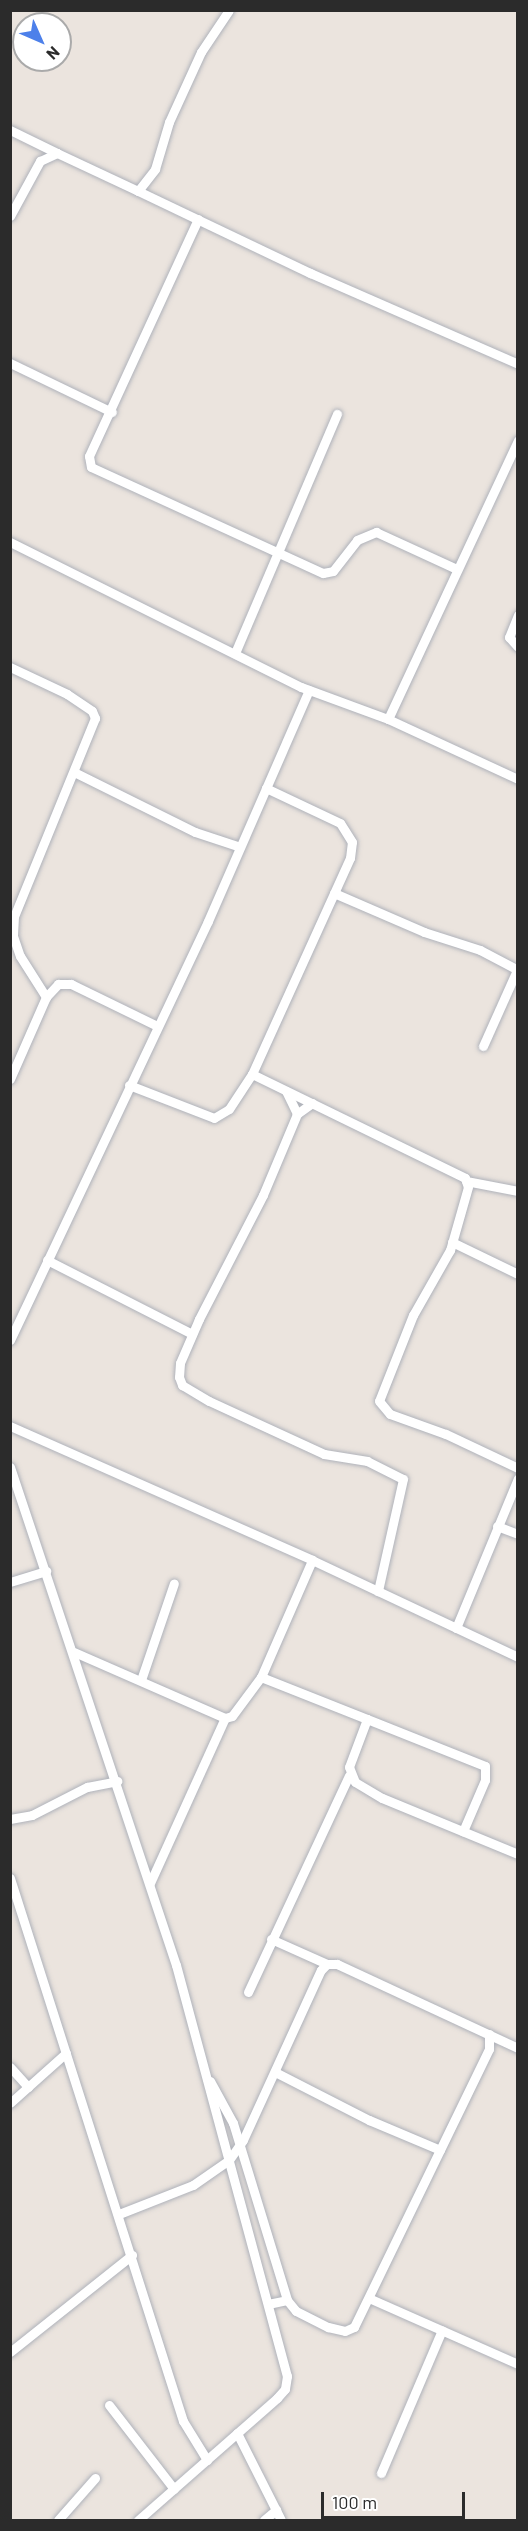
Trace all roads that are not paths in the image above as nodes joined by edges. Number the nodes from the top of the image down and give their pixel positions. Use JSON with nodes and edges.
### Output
{"nodes":[{"id":1,"x":229,"y":10,"type":"edge"},
{"id":2,"x":10,"y":130,"type":"edge"},
{"id":3,"x":57,"y":153,"type":"junction"},
{"id":4,"x":138,"y":191,"type":"junction"},
{"id":5,"x":10,"y":216,"type":"edge"},
{"id":6,"x":198,"y":219,"type":"junction"},
{"id":7,"x":10,"y":363,"type":"edge"},
{"id":8,"x":518,"y":364,"type":"edge"},
{"id":9,"x":112,"y":412,"type":"junction"},
{"id":10,"x":337,"y":414,"type":"dead end"},
{"id":11,"x":518,"y":440,"type":"edge"},
{"id":12,"x":10,"y":542,"type":"edge"},
{"id":13,"x":277,"y":554,"type":"junction"},
{"id":14,"x":457,"y":569,"type":"junction"},
{"id":15,"x":518,"y":615,"type":"edge"},
{"id":16,"x":518,"y":647,"type":"edge"},
{"id":17,"x":234,"y":653,"type":"junction"},
{"id":18,"x":10,"y":668,"type":"edge"},
{"id":19,"x":309,"y":690,"type":"junction"},
{"id":20,"x":388,"y":719,"type":"junction"},
{"id":21,"x":74,"y":772,"type":"junction"},
{"id":22,"x":518,"y":779,"type":"edge"},
{"id":23,"x":266,"y":788,"type":"junction"},
{"id":24,"x":240,"y":847,"type":"junction"},
{"id":25,"x":334,"y":893,"type":"junction"},
{"id":26,"x":517,"y":970,"type":"edge"},
{"id":27,"x":46,"y":997,"type":"junction"},
{"id":28,"x":157,"y":1026,"type":"junction"},
{"id":29,"x":483,"y":1046,"type":"dead end"},
{"id":30,"x":252,"y":1074,"type":"junction"},
{"id":31,"x":10,"y":1079,"type":"edge"},
{"id":32,"x":129,"y":1085,"type":"junction"},
{"id":33,"x":286,"y":1091,"type":"junction"},
{"id":34,"x":312,"y":1103,"type":"junction"},
{"id":35,"x":297,"y":1114,"type":"junction"},
{"id":36,"x":466,"y":1180,"type":"junction"},
{"id":37,"x":518,"y":1191,"type":"edge"},
{"id":38,"x":452,"y":1242,"type":"junction"},
{"id":39,"x":47,"y":1260,"type":"junction"},
{"id":40,"x":518,"y":1274,"type":"edge"},
{"id":41,"x":192,"y":1334,"type":"junction"},
{"id":42,"x":10,"y":1340,"type":"edge"},
{"id":43,"x":10,"y":1426,"type":"edge"},
{"id":44,"x":10,"y":1467,"type":"edge"},
{"id":45,"x":518,"y":1468,"type":"edge"},
{"id":46,"x":518,"y":1478,"type":"edge"},
{"id":47,"x":497,"y":1526,"type":"junction"},
{"id":48,"x":518,"y":1534,"type":"edge"},
{"id":49,"x":312,"y":1560,"type":"junction"},
{"id":50,"x":46,"y":1571,"type":"junction"},
{"id":51,"x":10,"y":1582,"type":"edge"},
{"id":52,"x":174,"y":1582,"type":"dead end"},
{"id":53,"x":378,"y":1591,"type":"junction"},
{"id":54,"x":456,"y":1628,"type":"junction"},
{"id":55,"x":74,"y":1652,"type":"junction"},
{"id":56,"x":518,"y":1658,"type":"edge"},
{"id":57,"x":261,"y":1677,"type":"junction"},
{"id":58,"x":141,"y":1680,"type":"junction"},
{"id":59,"x":225,"y":1718,"type":"junction"},
{"id":60,"x":367,"y":1719,"type":"junction"},
{"id":61,"x":349,"y":1775,"type":"junction"},
{"id":62,"x":117,"y":1781,"type":"junction"},
{"id":63,"x":10,"y":1819,"type":"edge"},
{"id":64,"x":463,"y":1831,"type":"junction"},
{"id":65,"x":518,"y":1854,"type":"edge"},
{"id":66,"x":10,"y":1878,"type":"edge"},
{"id":67,"x":150,"y":1883,"type":"junction"},
{"id":68,"x":271,"y":1939,"type":"junction"},
{"id":69,"x":327,"y":1964,"type":"junction"},
{"id":70,"x":248,"y":1992,"type":"dead end"},
{"id":71,"x":489,"y":2034,"type":"junction"},
{"id":72,"x":504,"y":2042,"type":"junction"},
{"id":73,"x":518,"y":2048,"type":"edge"},
{"id":74,"x":489,"y":2049,"type":"junction"},
{"id":75,"x":66,"y":2053,"type":"junction"},
{"id":76,"x":10,"y":2067,"type":"edge"},
{"id":77,"x":275,"y":2072,"type":"junction"},
{"id":78,"x":206,"y":2074,"type":"junction"},
{"id":79,"x":28,"y":2087,"type":"junction"},
{"id":80,"x":10,"y":2103,"type":"edge"},
{"id":81,"x":238,"y":2146,"type":"junction"},
{"id":82,"x":440,"y":2150,"type":"junction"},
{"id":83,"x":229,"y":2160,"type":"junction"},
{"id":84,"x":119,"y":2214,"type":"junction"},
{"id":85,"x":132,"y":2255,"type":"junction"},
{"id":86,"x":371,"y":2299,"type":"junction"},
{"id":87,"x":286,"y":2300,"type":"junction"},
{"id":88,"x":268,"y":2304,"type":"junction"},
{"id":89,"x":442,"y":2330,"type":"junction"},
{"id":90,"x":10,"y":2352,"type":"edge"},
{"id":91,"x":518,"y":2364,"type":"edge"},
{"id":92,"x":109,"y":2405,"type":"dead end"},
{"id":93,"x":237,"y":2433,"type":"junction"},
{"id":94,"x":207,"y":2460,"type":"junction"},
{"id":95,"x":381,"y":2473,"type":"dead end"},
{"id":96,"x":95,"y":2478,"type":"dead end"},
{"id":97,"x":174,"y":2489,"type":"junction"},
{"id":98,"x":276,"y":2510,"type":"junction"},
{"id":99,"x":58,"y":2520,"type":"edge"},
{"id":100,"x":138,"y":2520,"type":"edge"},
{"id":101,"x":264,"y":2520,"type":"edge"},
{"id":102,"x":281,"y":2520,"type":"edge"}],
"edges":[{"from":1,"to":4,"type":"street"},
{"from":2,"to":3,"type":"street"},
{"from":3,"to":4,"type":"street"},
{"from":3,"to":5,"type":"street"},
{"from":4,"to":6,"type":"street"},
{"from":6,"to":8,"type":"street"},
{"from":6,"to":9,"type":"street"},
{"from":7,"to":9,"type":"street"},
{"from":9,"to":13,"type":"street"},
{"from":10,"to":13,"type":"street"},
{"from":11,"to":14,"type":"street"},
{"from":12,"to":17,"type":"street"},
{"from":13,"to":14,"type":"street"},
{"from":13,"to":17,"type":"street"},
{"from":14,"to":20,"type":"street"},
{"from":15,"to":16,"type":"street"},
{"from":17,"to":19,"type":"street"},
{"from":18,"to":21,"type":"street"},
{"from":19,"to":20,"type":"street"},
{"from":19,"to":23,"type":"street"},
{"from":20,"to":22,"type":"street"},
{"from":21,"to":24,"type":"street"},
{"from":21,"to":27,"type":"street"},
{"from":23,"to":24,"type":"street"},
{"from":23,"to":25,"type":"street"},
{"from":24,"to":28,"type":"street"},
{"from":25,"to":26,"type":"street"},
{"from":25,"to":30,"type":"street"},
{"from":26,"to":29,"type":"street"},
{"from":27,"to":28,"type":"street"},
{"from":27,"to":31,"type":"street"},
{"from":28,"to":32,"type":"street"},
{"from":30,"to":32,"type":"street"},
{"from":30,"to":33,"type":"street"},
{"from":32,"to":39,"type":"street"},
{"from":33,"to":34,"type":"street"},
{"from":33,"to":35,"type":"street"},
{"from":34,"to":35,"type":"street"},
{"from":34,"to":36,"type":"street"},
{"from":35,"to":41,"type":"street"},
{"from":36,"to":37,"type":"street"},
{"from":36,"to":38,"type":"street"},
{"from":38,"to":40,"type":"street"},
{"from":38,"to":45,"type":"street"},
{"from":39,"to":41,"type":"street"},
{"from":39,"to":42,"type":"street"},
{"from":41,"to":53,"type":"street"},
{"from":43,"to":49,"type":"street"},
{"from":44,"to":50,"type":"street"},
{"from":46,"to":47,"type":"street"},
{"from":47,"to":48,"type":"street"},
{"from":47,"to":54,"type":"street"},
{"from":49,"to":53,"type":"street"},
{"from":49,"to":57,"type":"street"},
{"from":50,"to":51,"type":"street"},
{"from":50,"to":55,"type":"street"},
{"from":52,"to":58,"type":"street"},
{"from":53,"to":54,"type":"street"},
{"from":54,"to":56,"type":"street"},
{"from":55,"to":58,"type":"street"},
{"from":55,"to":62,"type":"street"},
{"from":57,"to":59,"type":"street"},
{"from":57,"to":60,"type":"street"},
{"from":58,"to":59,"type":"street"},
{"from":59,"to":67,"type":"street"},
{"from":60,"to":61,"type":"street"},
{"from":60,"to":64,"type":"street"},
{"from":61,"to":64,"type":"street"},
{"from":61,"to":68,"type":"street"},
{"from":62,"to":63,"type":"street"},
{"from":62,"to":67,"type":"street"},
{"from":64,"to":65,"type":"street"},
{"from":66,"to":75,"type":"street"},
{"from":67,"to":78,"type":"street"},
{"from":68,"to":69,"type":"street"},
{"from":68,"to":70,"type":"street"},
{"from":69,"to":71,"type":"street"},
{"from":69,"to":77,"type":"street"},
{"from":71,"to":72,"type":"street"},
{"from":71,"to":74,"type":"street"},
{"from":72,"to":73,"type":"street"},
{"from":72,"to":74,"type":"street"},
{"from":74,"to":82,"type":"street"},
{"from":75,"to":79,"type":"street"},
{"from":75,"to":84,"type":"street"},
{"from":76,"to":79,"type":"street"},
{"from":77,"to":81,"type":"street"},
{"from":77,"to":82,"type":"street"},
{"from":78,"to":81,"type":"street"},
{"from":78,"to":83,"type":"street"},
{"from":79,"to":80,"type":"street"},
{"from":81,"to":83,"type":"street"},
{"from":81,"to":87,"type":"street"},
{"from":82,"to":86,"type":"street"},
{"from":83,"to":84,"type":"street"},
{"from":83,"to":88,"type":"street"},
{"from":84,"to":85,"type":"street"},
{"from":85,"to":90,"type":"street"},
{"from":85,"to":94,"type":"street"},
{"from":86,"to":87,"type":"street"},
{"from":86,"to":89,"type":"street"},
{"from":87,"to":88,"type":"street"},
{"from":88,"to":93,"type":"street"},
{"from":89,"to":91,"type":"street"},
{"from":89,"to":95,"type":"street"},
{"from":92,"to":97,"type":"street"},
{"from":93,"to":94,"type":"street"},
{"from":93,"to":98,"type":"street"},
{"from":94,"to":97,"type":"street"},
{"from":96,"to":99,"type":"street"},
{"from":97,"to":100,"type":"street"},
{"from":98,"to":101,"type":"street"},
{"from":98,"to":102,"type":"street"}]}
